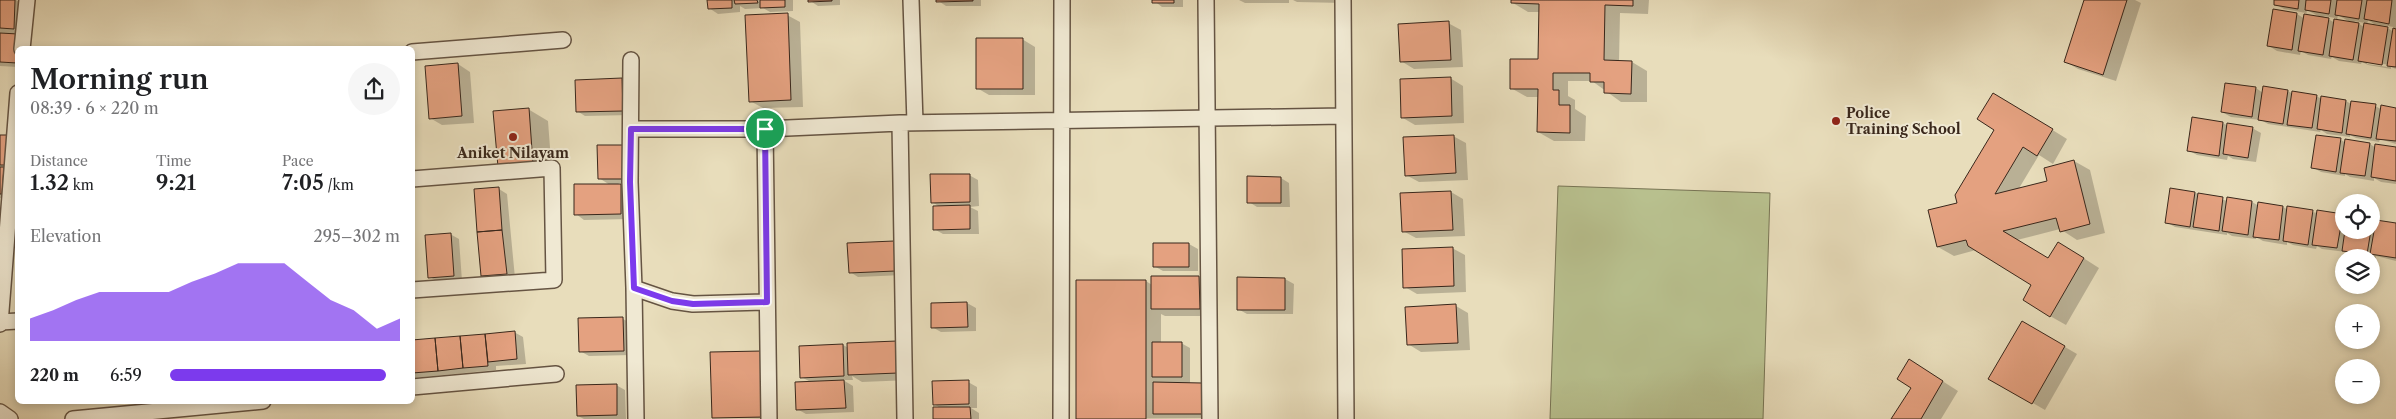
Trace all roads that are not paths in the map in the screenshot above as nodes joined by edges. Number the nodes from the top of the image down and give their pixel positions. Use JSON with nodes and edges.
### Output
{"nodes":[{"id":1,"x":27,"y":0,"type":"edge"},
{"id":2,"x":911,"y":0,"type":"edge"},
{"id":3,"x":1062,"y":0,"type":"edge"},
{"id":4,"x":1206,"y":0,"type":"edge"},
{"id":5,"x":1343,"y":0,"type":"edge"},
{"id":6,"x":563,"y":40,"type":"dead end"},
{"id":7,"x":22,"y":46,"type":"edge"},
{"id":8,"x":415,"y":52,"type":"edge"},
{"id":9,"x":631,"y":60,"type":"dead end"},
{"id":10,"x":1343,"y":116,"type":"junction"},
{"id":11,"x":1207,"y":119,"type":"junction"},
{"id":12,"x":1063,"y":120,"type":"junction"},
{"id":13,"x":907,"y":123,"type":"junction"},
{"id":14,"x":631,"y":129,"type":"junction"},
{"id":15,"x":765,"y":129,"type":"junction"},
{"id":16,"x":15,"y":152,"type":"edge"},
{"id":17,"x":415,"y":179,"type":"edge"},
{"id":18,"x":12,"y":210,"type":"edge"},
{"id":19,"x":634,"y":288,"type":"junction"},
{"id":20,"x":415,"y":290,"type":"edge"},
{"id":21,"x":767,"y":302,"type":"junction"},
{"id":22,"x":15,"y":321,"type":"edge"},
{"id":23,"x":0,"y":323,"type":"edge"},
{"id":24,"x":556,"y":374,"type":"dead end"},
{"id":25,"x":415,"y":387,"type":"edge"},
{"id":26,"x":232,"y":404,"type":"edge"},
{"id":27,"x":0,"y":412,"type":"edge"},
{"id":28,"x":10,"y":419,"type":"edge"},
{"id":29,"x":73,"y":419,"type":"edge"},
{"id":30,"x":636,"y":419,"type":"edge"},
{"id":31,"x":769,"y":419,"type":"edge"},
{"id":32,"x":905,"y":419,"type":"edge"},
{"id":33,"x":1061,"y":419,"type":"edge"},
{"id":34,"x":1210,"y":419,"type":"edge"},
{"id":35,"x":1346,"y":419,"type":"edge"}],
"edges":[{"from":1,"to":7,"type":"street"},
{"from":2,"to":13,"type":"street"},
{"from":3,"to":12,"type":"street"},
{"from":4,"to":11,"type":"street"},
{"from":5,"to":10,"type":"street"},
{"from":6,"to":8,"type":"street"},
{"from":9,"to":14,"type":"street"},
{"from":10,"to":11,"type":"street"},
{"from":10,"to":35,"type":"street"},
{"from":11,"to":12,"type":"street"},
{"from":11,"to":34,"type":"street"},
{"from":12,"to":13,"type":"street"},
{"from":12,"to":33,"type":"street"},
{"from":13,"to":15,"type":"street"},
{"from":13,"to":32,"type":"street"},
{"from":14,"to":15,"type":"street"},
{"from":14,"to":19,"type":"street"},
{"from":15,"to":21,"type":"street"},
{"from":16,"to":18,"type":"street"},
{"from":17,"to":20,"type":"street"},
{"from":18,"to":23,"type":"street"},
{"from":19,"to":21,"type":"street"},
{"from":19,"to":30,"type":"street"},
{"from":21,"to":31,"type":"street"},
{"from":22,"to":23,"type":"street"},
{"from":24,"to":25,"type":"street"},
{"from":26,"to":29,"type":"street"},
{"from":27,"to":28,"type":"street"}]}
